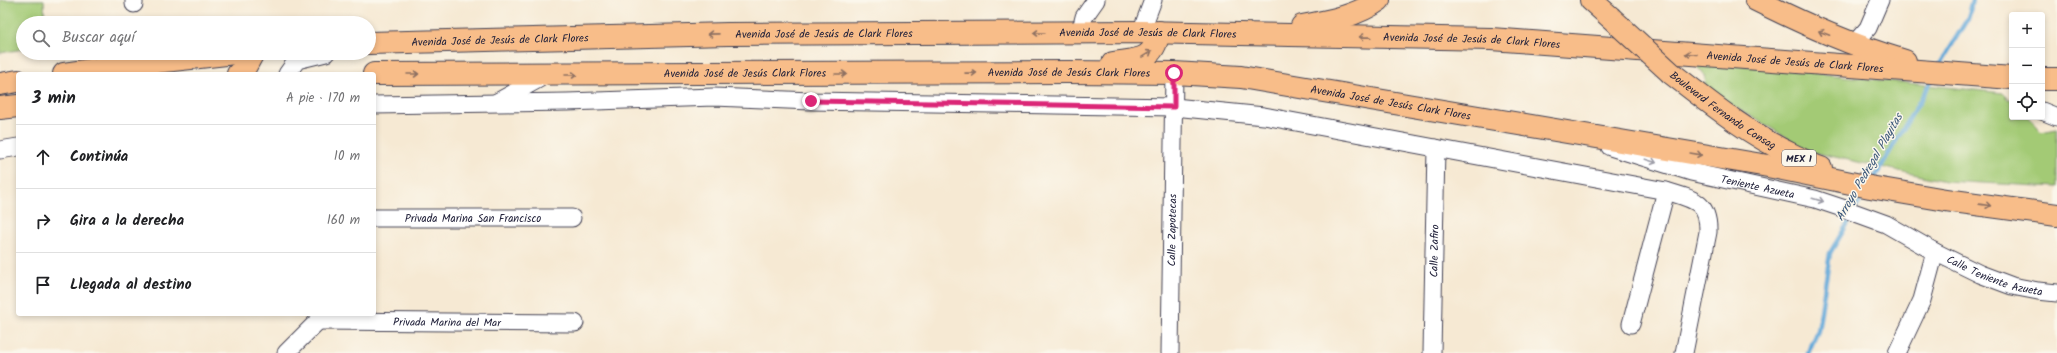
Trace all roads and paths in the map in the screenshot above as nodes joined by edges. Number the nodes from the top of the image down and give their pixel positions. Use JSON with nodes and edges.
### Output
{"nodes":[{"id":1,"x":1096,"y":0,"type":"edge"},
{"id":2,"x":1153,"y":0,"type":"edge"},
{"id":3,"x":1379,"y":0,"type":"edge"},
{"id":4,"x":1591,"y":0,"type":"edge"},
{"id":5,"x":1880,"y":0,"type":"edge"},
{"id":6,"x":1766,"y":3,"type":"edge"},
{"id":7,"x":1150,"y":32,"type":"junction"},
{"id":8,"x":1080,"y":33,"type":"junction"},
{"id":9,"x":1260,"y":34,"type":"junction"},
{"id":10,"x":376,"y":43,"type":"edge"},
{"id":11,"x":1854,"y":44,"type":"junction"},
{"id":12,"x":173,"y":60,"type":"edge"},
{"id":13,"x":249,"y":60,"type":"edge"},
{"id":14,"x":298,"y":60,"type":"edge"},
{"id":15,"x":1943,"y":71,"type":"junction"},
{"id":16,"x":78,"y":72,"type":"edge"},
{"id":17,"x":243,"y":72,"type":"edge"},
{"id":18,"x":289,"y":72,"type":"edge"},
{"id":19,"x":1068,"y":72,"type":"junction"},
{"id":20,"x":1174,"y":73,"type":"junction"},
{"id":21,"x":376,"y":74,"type":"edge"},
{"id":22,"x":546,"y":75,"type":"junction"},
{"id":23,"x":2009,"y":78,"type":"edge"},
{"id":24,"x":2045,"y":79,"type":"edge"},
{"id":25,"x":2057,"y":79,"type":"edge"},
{"id":26,"x":16,"y":81,"type":"edge"},
{"id":27,"x":0,"y":84,"type":"edge"},
{"id":28,"x":495,"y":104,"type":"junction"},
{"id":29,"x":376,"y":105,"type":"edge"},
{"id":30,"x":16,"y":106,"type":"edge"},
{"id":31,"x":1174,"y":107,"type":"junction"},
{"id":32,"x":0,"y":108,"type":"edge"},
{"id":33,"x":2045,"y":112,"type":"edge"},
{"id":34,"x":2057,"y":117,"type":"edge"},
{"id":35,"x":1574,"y":133,"type":"junction"},
{"id":36,"x":16,"y":148,"type":"edge"},
{"id":37,"x":1436,"y":148,"type":"junction"},
{"id":38,"x":0,"y":150,"type":"edge"},
{"id":39,"x":1666,"y":191,"type":"junction"},
{"id":40,"x":1946,"y":200,"type":"junction"},
{"id":41,"x":2053,"y":213,"type":"edge"},
{"id":42,"x":376,"y":218,"type":"edge"},
{"id":43,"x":572,"y":218,"type":"dead end"},
{"id":44,"x":1935,"y":252,"type":"junction"},
{"id":45,"x":2057,"y":293,"type":"edge"},
{"id":46,"x":317,"y":316,"type":"edge"},
{"id":47,"x":575,"y":322,"type":"dead end"},
{"id":48,"x":1631,"y":324,"type":"dead end"},
{"id":49,"x":286,"y":353,"type":"edge"},
{"id":50,"x":1170,"y":353,"type":"edge"},
{"id":51,"x":1432,"y":353,"type":"edge"},
{"id":52,"x":1684,"y":353,"type":"edge"},
{"id":53,"x":1897,"y":353,"type":"edge"}],
"edges":[{"from":1,"to":8,"type":"street"},
{"from":2,"to":7,"type":"street"},
{"from":3,"to":9,"type":"highway"},
{"from":4,"to":40,"type":"highway","name":"Boulevard Fernando Consag","number":"MEX 1","bridge":true},
{"from":5,"to":11,"type":"street"},
{"from":11,"to":6,"type":"highway","one_way":true},
{"from":7,"to":8,"type":"highway","name":"Avenida José de Jesús de Clark Flores"},
{"from":7,"to":9,"type":"highway","name":"Avenida José de Jesús de Clark Flores"},
{"from":19,"to":7,"type":"highway","one_way":true},
{"from":8,"to":10,"type":"highway","name":"Avenida José de Jesús de Clark Flores","one_way":true},
{"from":15,"to":9,"type":"highway","name":"Avenida José de Jesús de Clark Flores","one_way":true},
{"from":11,"to":15,"type":"highway"},
{"from":12,"to":16,"type":"highway"},
{"from":13,"to":17,"type":"highway"},
{"from":14,"to":18,"type":"street"},
{"from":15,"to":23,"type":"highway"},
{"from":19,"to":20,"type":"highway","name":"Avenida José de Jesús Clark Flores"},
{"from":22,"to":19,"type":"highway","name":"Avenida José de Jesús Clark Flores","one_way":true},
{"from":20,"to":31,"type":"street","name":"Calle Zapotecas"},
{"from":20,"to":35,"type":"highway","name":"Avenida José de Jesús Clark Flores"},
{"from":21,"to":22,"type":"highway","name":"Avenida José de Jesús Clark Flores","one_way":true},
{"from":22,"to":28,"type":"street"},
{"from":24,"to":25,"type":"highway"},
{"from":26,"to":27,"type":"highway"},
{"from":28,"to":29,"type":"street"},
{"from":28,"to":31,"type":"street"},
{"from":30,"to":32,"type":"highway"},
{"from":31,"to":37,"type":"street"},
{"from":31,"to":50,"type":"street","name":"Calle Zapotecas"},
{"from":33,"to":34,"type":"street"},
{"from":35,"to":40,"type":"highway","name":"Avenida José de Jesús Clark Flores","one_way":true},
{"from":35,"to":44,"type":"street","name":"Teniente Azueta","one_way":true},
{"from":36,"to":38,"type":"street"},
{"from":37,"to":39,"type":"street"},
{"from":37,"to":51,"type":"street","name":"Calle Zafiro"},
{"from":39,"to":48,"type":"street"},
{"from":39,"to":52,"type":"street"},
{"from":40,"to":41,"type":"highway","number":"MEX 1","one_way":true},
{"from":42,"to":43,"type":"street","name":"Privada Marina San Francisco"},
{"from":44,"to":45,"type":"street","name":"Calle Teniente Azueta"},
{"from":44,"to":53,"type":"street"},
{"from":46,"to":47,"type":"street","name":"Privada Marina del Mar"},
{"from":46,"to":49,"type":"street"}]}
